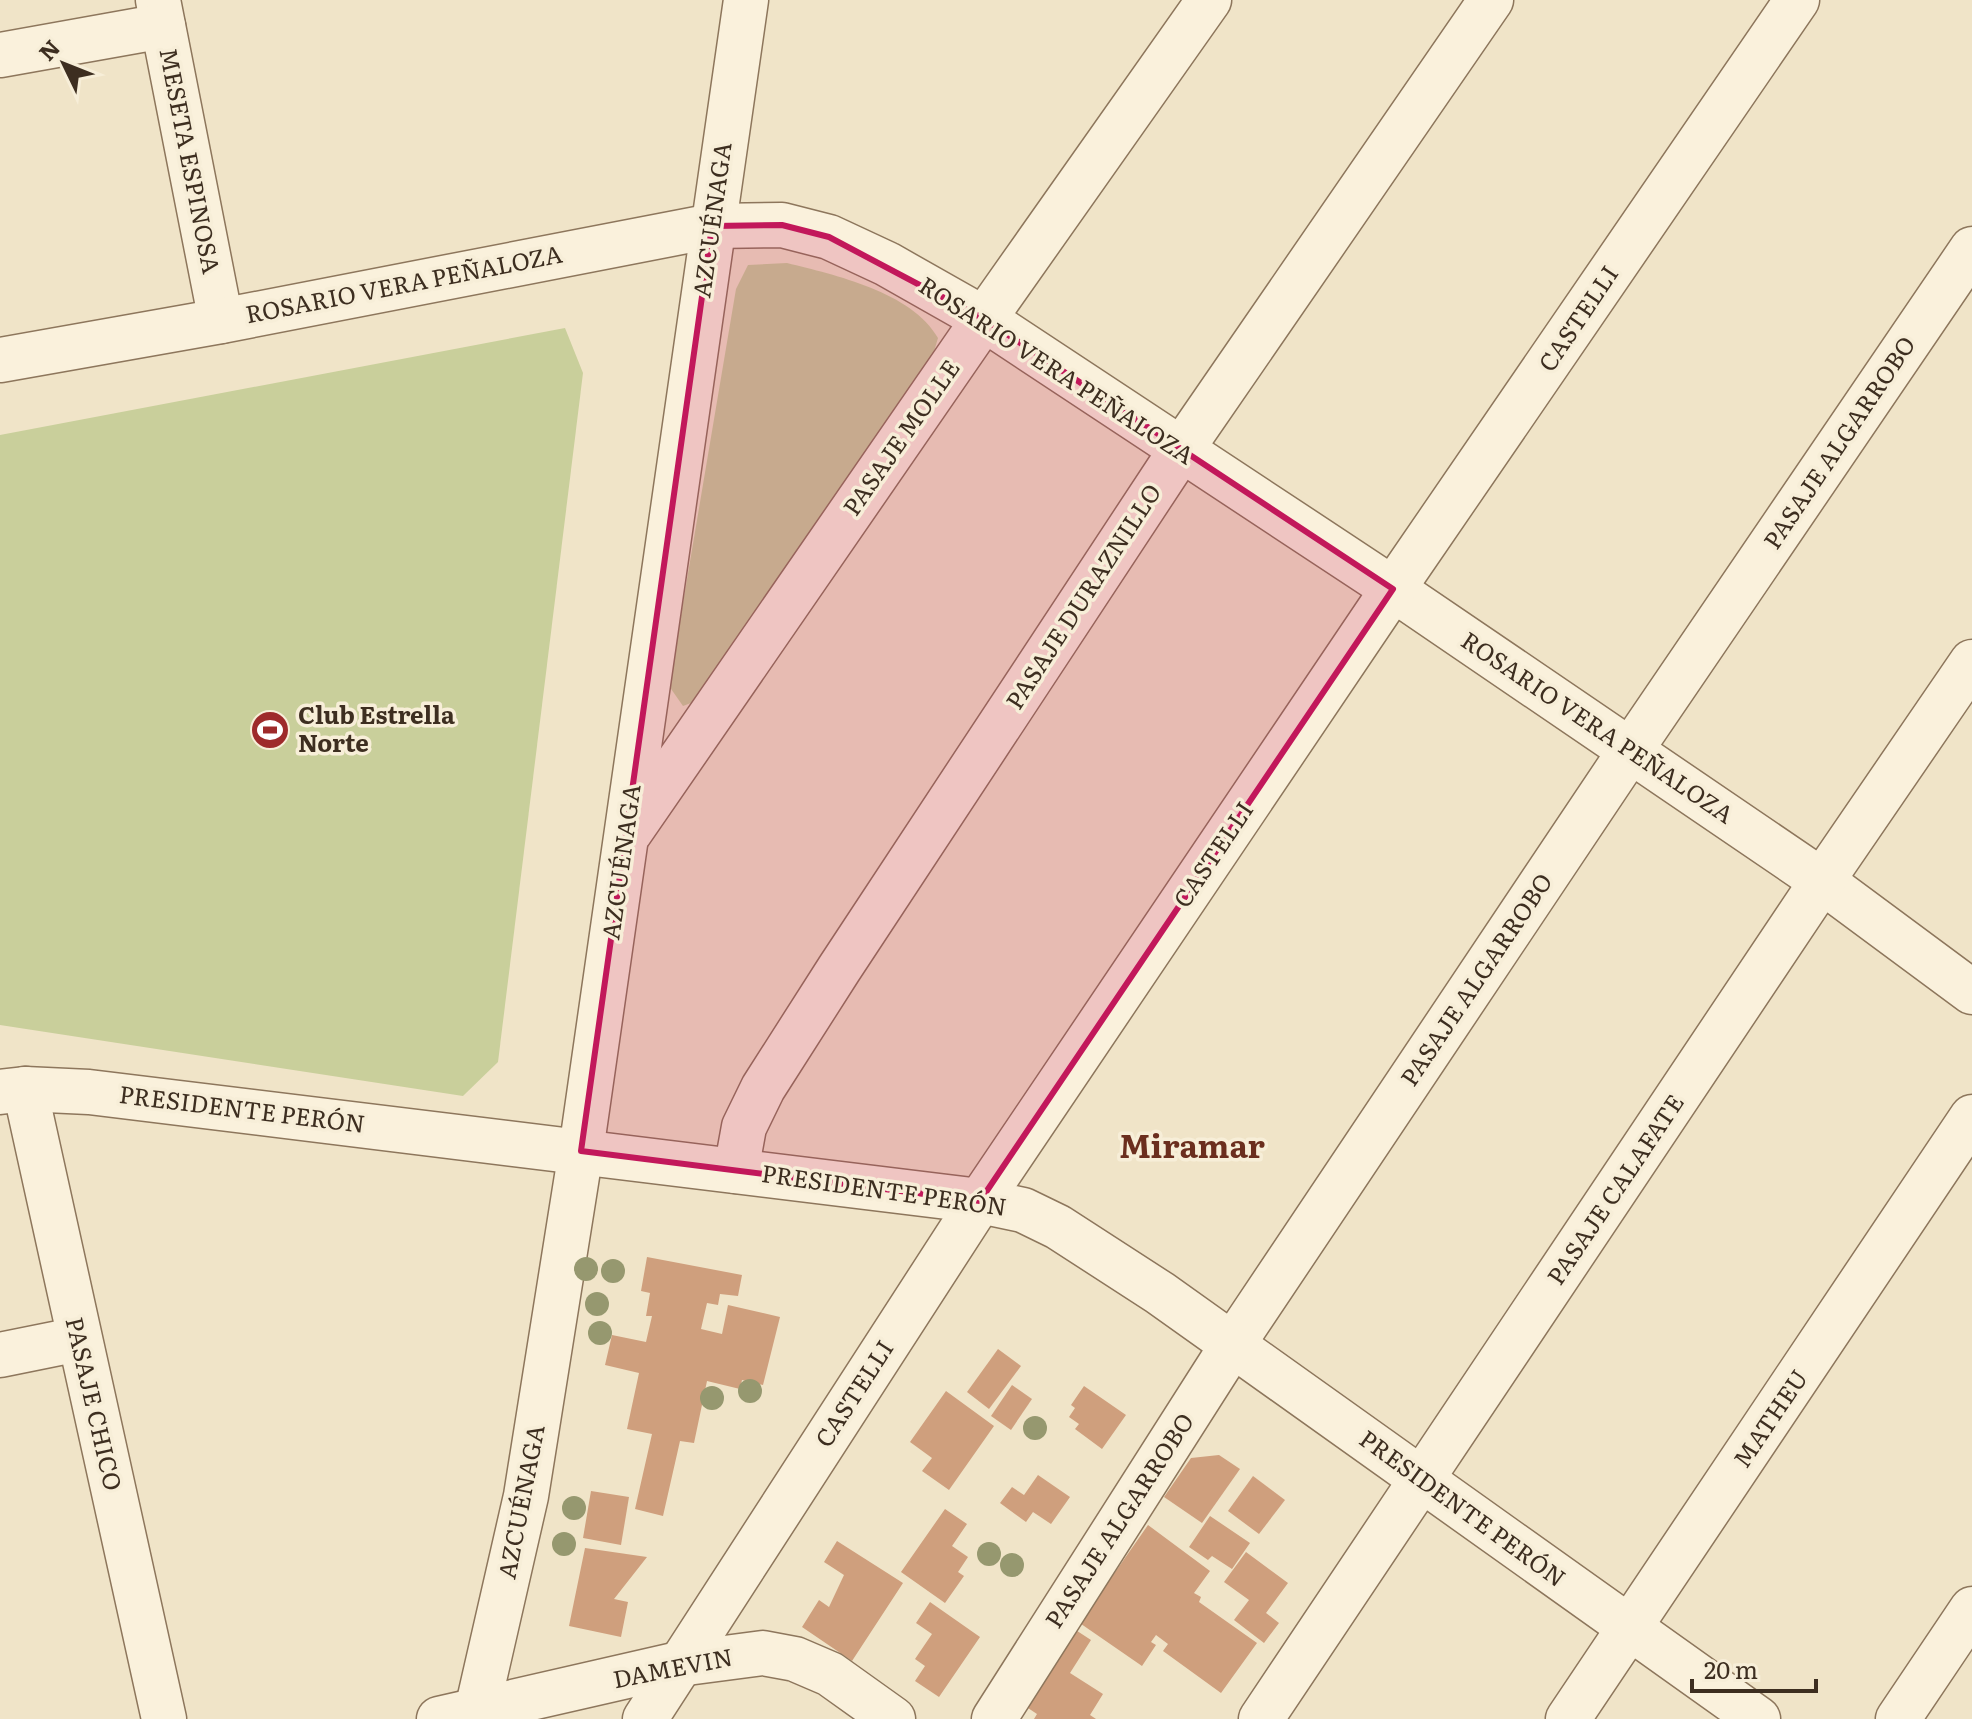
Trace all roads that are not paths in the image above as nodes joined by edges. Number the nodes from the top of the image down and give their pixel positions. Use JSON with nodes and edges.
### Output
{"nodes":[{"id":1,"x":746,"y":0,"type":"edge"},
{"id":2,"x":1209,"y":0,"type":"edge"},
{"id":3,"x":1491,"y":0,"type":"edge"},
{"id":4,"x":1797,"y":0,"type":"edge"},
{"id":5,"x":160,"y":13,"type":"edge"},
{"id":6,"x":0,"y":55,"type":"edge"},
{"id":7,"x":712,"y":226,"type":"junction"},
{"id":8,"x":1972,"y":249,"type":"edge"},
{"id":9,"x":984,"y":319,"type":"junction"},
{"id":10,"x":221,"y":321,"type":"junction"},
{"id":11,"x":0,"y":360,"type":"edge"},
{"id":12,"x":1181,"y":450,"type":"junction"},
{"id":13,"x":1393,"y":589,"type":"junction"},
{"id":14,"x":1972,"y":662,"type":"edge"},
{"id":15,"x":1630,"y":751,"type":"junction"},
{"id":16,"x":626,"y":839,"type":"junction"},
{"id":17,"x":1822,"y":881,"type":"junction"},
{"id":18,"x":1972,"y":992,"type":"edge"},
{"id":19,"x":12,"y":1090,"type":"edge"},
{"id":20,"x":1972,"y":1117,"type":"edge"},
{"id":21,"x":581,"y":1151,"type":"junction"},
{"id":22,"x":736,"y":1171,"type":"junction"},
{"id":23,"x":980,"y":1201,"type":"junction"},
{"id":24,"x":79,"y":1339,"type":"junction"},
{"id":25,"x":1233,"y":1344,"type":"junction"},
{"id":26,"x":0,"y":1355,"type":"edge"},
{"id":27,"x":1421,"y":1481,"type":"junction"},
{"id":28,"x":1972,"y":1609,"type":"edge"},
{"id":29,"x":1630,"y":1629,"type":"junction"},
{"id":30,"x":679,"y":1664,"type":"junction"},
{"id":31,"x":463,"y":1716,"type":"edge"},
{"id":32,"x":164,"y":1719,"type":"edge"},
{"id":33,"x":645,"y":1719,"type":"edge"},
{"id":34,"x":893,"y":1719,"type":"edge"},
{"id":35,"x":994,"y":1719,"type":"edge"},
{"id":36,"x":1261,"y":1719,"type":"edge"},
{"id":37,"x":1568,"y":1719,"type":"edge"},
{"id":38,"x":1758,"y":1719,"type":"edge"},
{"id":39,"x":1898,"y":1719,"type":"edge"}],
"edges":[{"from":1,"to":7,"type":"street","name":"AZCUÉNAGA"},
{"from":2,"to":9,"type":"street","name":"PASAJE MOLLE"},
{"from":3,"to":12,"type":"street","name":"PASAJE DURAZNILLO"},
{"from":4,"to":13,"type":"street","name":"CASTELLI"},
{"from":5,"to":6,"type":"street"},
{"from":5,"to":10,"type":"street","name":"MESETA ESPINOSA"},
{"from":7,"to":9,"type":"street","name":"ROSARIO VERA PEÑALOZA"},
{"from":7,"to":10,"type":"street","name":"ROSARIO VERA PEÑALOZA"},
{"from":7,"to":16,"type":"street","name":"AZCUÉNAGA"},
{"from":8,"to":15,"type":"street","name":"PASAJE ALGARROBO"},
{"from":9,"to":12,"type":"street","name":"ROSARIO VERA PEÑALOZA"},
{"from":9,"to":16,"type":"street","name":"PASAJE MOLLE"},
{"from":10,"to":11,"type":"street","name":"ROSARIO VERA PEÑALOZA"},
{"from":12,"to":13,"type":"street","name":"ROSARIO VERA PEÑALOZA"},
{"from":12,"to":22,"type":"street","name":"PASAJE DURAZNILLO"},
{"from":13,"to":15,"type":"street","name":"ROSARIO VERA PEÑALOZA"},
{"from":13,"to":23,"type":"street","name":"CASTELLI"},
{"from":14,"to":17,"type":"street","name":"PASAJE CALAFATE"},
{"from":15,"to":17,"type":"street","name":"ROSARIO VERA PEÑALOZA"},
{"from":15,"to":25,"type":"street","name":"PASAJE ALGARROBO"},
{"from":16,"to":21,"type":"street","name":"AZCUÉNAGA"},
{"from":17,"to":18,"type":"street","name":"ROSARIO VERA PEÑALOZA"},
{"from":17,"to":27,"type":"street","name":"PASAJE CALAFATE"},
{"from":19,"to":21,"type":"street","name":"PRESIDENTE PERÓN"},
{"from":19,"to":24,"type":"street","name":"PASAJE CHICO"},
{"from":20,"to":29,"type":"street","name":"MATHEU"},
{"from":21,"to":22,"type":"street","name":"PRESIDENTE PERÓN"},
{"from":21,"to":31,"type":"street","name":"AZCUÉNAGA"},
{"from":22,"to":23,"type":"street","name":"PRESIDENTE PERÓN"},
{"from":23,"to":25,"type":"street","name":"PRESIDENTE PERÓN"},
{"from":23,"to":30,"type":"street","name":"CASTELLI"},
{"from":24,"to":26,"type":"street"},
{"from":24,"to":32,"type":"street","name":"PASAJE CHICO"},
{"from":25,"to":27,"type":"street","name":"PRESIDENTE PERÓN"},
{"from":25,"to":35,"type":"street","name":"PASAJE ALGARROBO"},
{"from":27,"to":29,"type":"street","name":"PRESIDENTE PERÓN"},
{"from":27,"to":36,"type":"street","name":"PASAJE CALAFATE"},
{"from":28,"to":39,"type":"street"},
{"from":29,"to":37,"type":"street","name":"MATHEU"},
{"from":29,"to":38,"type":"street","name":"PRESIDENTE PERÓN"},
{"from":30,"to":31,"type":"street","name":"DAMEVIN"},
{"from":30,"to":33,"type":"street","name":"CASTELLI"},
{"from":30,"to":34,"type":"street","name":"DAMEVIN"}]}
